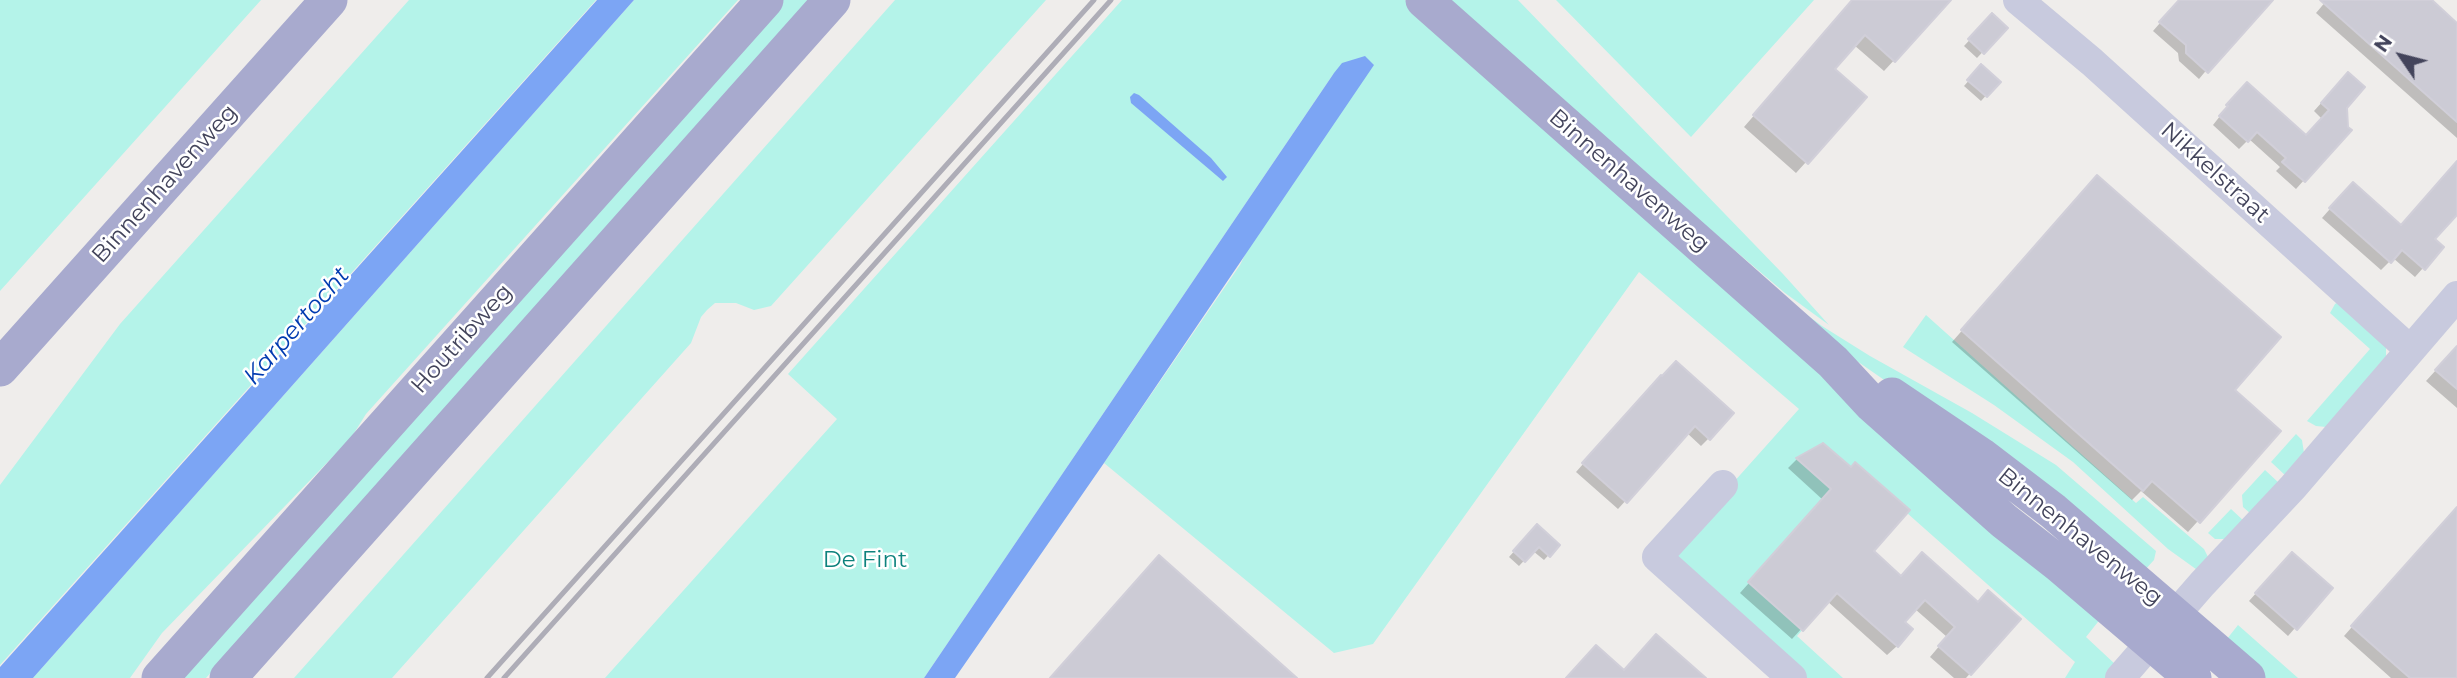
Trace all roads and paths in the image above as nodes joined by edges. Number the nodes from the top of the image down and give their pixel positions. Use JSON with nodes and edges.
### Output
{"nodes":[{"id":1,"x":329,"y":0,"type":"edge"},
{"id":2,"x":765,"y":0,"type":"edge"},
{"id":3,"x":832,"y":0,"type":"edge"},
{"id":4,"x":1424,"y":0,"type":"edge"},
{"id":5,"x":2018,"y":0,"type":"edge"},
{"id":6,"x":2457,"y":296,"type":"edge"},
{"id":7,"x":2409,"y":349,"type":"junction"},
{"id":8,"x":1833,"y":362,"type":"junction"},
{"id":9,"x":0,"y":368,"type":"edge"},
{"id":10,"x":1723,"y":485,"type":"dead end"},
{"id":11,"x":2175,"y":615,"type":"junction"},
{"id":12,"x":2152,"y":642,"type":"junction"},
{"id":13,"x":160,"y":678,"type":"edge"},
{"id":14,"x":228,"y":678,"type":"edge"},
{"id":15,"x":1793,"y":678,"type":"edge"},
{"id":16,"x":2120,"y":678,"type":"edge"},
{"id":17,"x":2193,"y":678,"type":"edge"},
{"id":18,"x":2247,"y":678,"type":"edge"}],
"edges":[{"from":1,"to":9,"type":"main road","name":"Binnenhavenweg"},
{"from":2,"to":13,"type":"main road","name":"Houtribweg"},
{"from":3,"to":14,"type":"main road"},
{"from":4,"to":8,"type":"main road","name":"Binnenhavenweg"},
{"from":5,"to":7,"type":"street","name":"Nikkelstraat"},
{"from":6,"to":7,"type":"street"},
{"from":7,"to":11,"type":"street"},
{"from":8,"to":11,"type":"main road","name":"Binnenhavenweg"},
{"from":8,"to":12,"type":"main road","name":"Binnenhavenweg"},
{"from":10,"to":15,"type":"street"},
{"from":11,"to":12,"type":"street"},
{"from":11,"to":18,"type":"main road","name":"Binnenhavenweg"},
{"from":12,"to":16,"type":"street"},
{"from":12,"to":17,"type":"main road","name":"Binnenhavenweg"}]}
